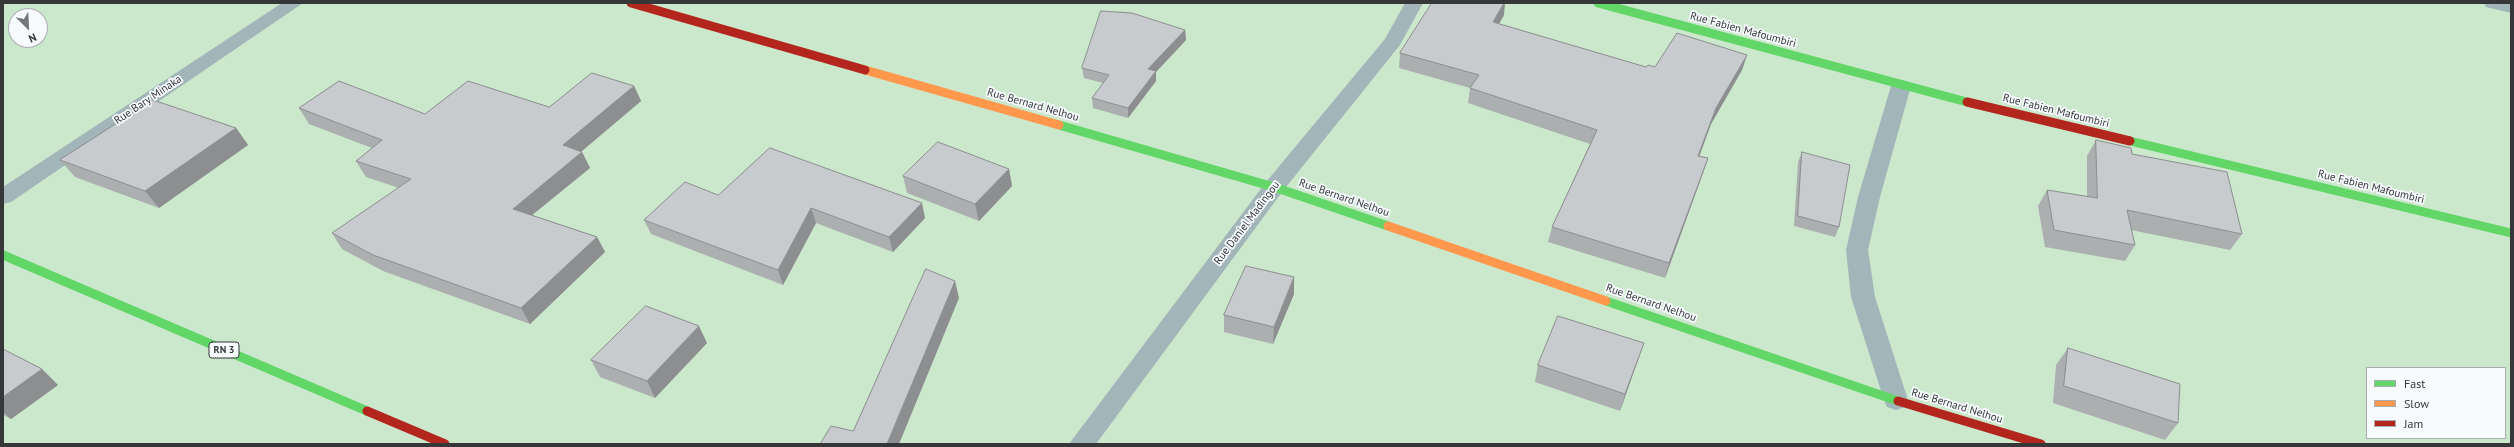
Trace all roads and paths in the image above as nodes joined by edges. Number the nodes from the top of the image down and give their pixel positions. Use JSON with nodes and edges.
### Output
{"nodes":[{"id":1,"x":294,"y":3,"type":"edge"},
{"id":2,"x":631,"y":3,"type":"edge"},
{"id":3,"x":1414,"y":3,"type":"edge"},
{"id":4,"x":1598,"y":3,"type":"edge"},
{"id":5,"x":2493,"y":3,"type":"edge"},
{"id":6,"x":2511,"y":7,"type":"edge"},
{"id":7,"x":1901,"y":86,"type":"junction"},
{"id":8,"x":1274,"y":186,"type":"junction"},
{"id":9,"x":3,"y":196,"type":"edge"},
{"id":10,"x":2511,"y":233,"type":"edge"},
{"id":11,"x":3,"y":255,"type":"edge"},
{"id":12,"x":1896,"y":400,"type":"junction"},
{"id":13,"x":445,"y":444,"type":"edge"},
{"id":14,"x":1082,"y":444,"type":"edge"},
{"id":15,"x":2041,"y":444,"type":"edge"}],
"edges":[{"from":1,"to":9,"type":"street","name":"Rue Bary Minaka"},
{"from":2,"to":8,"type":"main road","name":"Rue Bernard Nelhou"},
{"from":3,"to":8,"type":"street","name":"Rue Daniel Madingou"},
{"from":4,"to":7,"type":"main road","name":"Rue Fabien Mafoumbiri"},
{"from":5,"to":6,"type":"street"},
{"from":7,"to":10,"type":"main road","name":"Rue Fabien Mafoumbiri"},
{"from":7,"to":12,"type":"street"},
{"from":8,"to":12,"type":"main road","name":"Rue Bernard Nelhou"},
{"from":8,"to":14,"type":"street","name":"Rue Daniel Madingou"},
{"from":11,"to":13,"type":"main road","number":"RN 3"},
{"from":12,"to":15,"type":"main road","name":"Rue Bernard Nelhou"}]}
